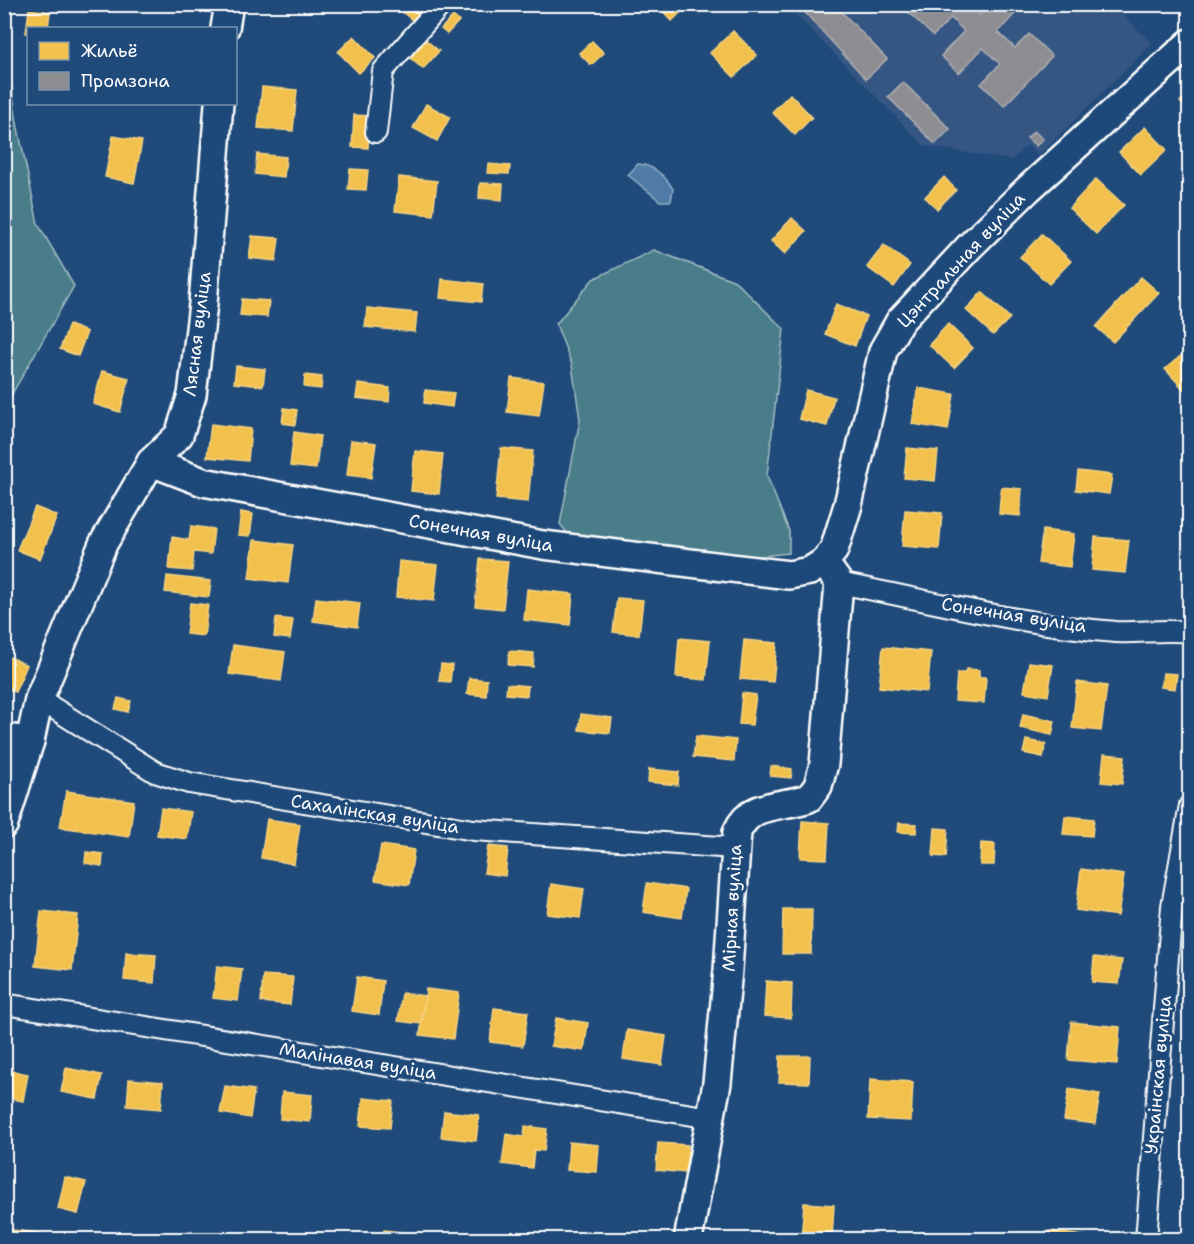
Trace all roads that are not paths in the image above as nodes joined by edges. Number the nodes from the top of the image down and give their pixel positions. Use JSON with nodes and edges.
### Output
{"nodes":[{"id":1,"x":229,"y":4,"type":"edge"},
{"id":2,"x":442,"y":4,"type":"edge"},
{"id":3,"x":225,"y":27,"type":"edge"},
{"id":4,"x":1190,"y":43,"type":"edge"},
{"id":5,"x":219,"y":105,"type":"edge"},
{"id":6,"x":376,"y":132,"type":"dead end"},
{"id":7,"x":151,"y":462,"type":"junction"},
{"id":8,"x":826,"y":571,"type":"junction"},
{"id":9,"x":1190,"y":632,"type":"edge"},
{"id":10,"x":39,"y":699,"type":"junction"},
{"id":11,"x":17,"y":739,"type":"edge"},
{"id":12,"x":1190,"y":805,"type":"edge"},
{"id":13,"x":4,"y":824,"type":"edge"},
{"id":14,"x":735,"y":848,"type":"junction"},
{"id":15,"x":4,"y":1004,"type":"edge"},
{"id":16,"x":711,"y":1118,"type":"junction"},
{"id":17,"x":688,"y":1239,"type":"edge"},
{"id":18,"x":1146,"y":1239,"type":"edge"}],
"edges":[{"from":1,"to":3,"type":"street"},
{"from":2,"to":6,"type":"street"},
{"from":4,"to":8,"type":"street","name":"Цэнтральная вуліца"},
{"from":5,"to":7,"type":"street","name":"Лясная вуліца"},
{"from":7,"to":8,"type":"street","name":"Сонечная вуліца"},
{"from":7,"to":10,"type":"street","name":"Лясная вуліца"},
{"from":8,"to":9,"type":"street","name":"Сонечная вуліца"},
{"from":8,"to":14,"type":"street","name":"Мірная вуліца"},
{"from":10,"to":11,"type":"street","name":"Лясная вуліца"},
{"from":10,"to":14,"type":"street","name":"Сахалінская вуліца"},
{"from":11,"to":13,"type":"street","name":"Лясная вуліца"},
{"from":12,"to":18,"type":"street","name":"Украінская вуліца"},
{"from":14,"to":16,"type":"street","name":"Мірная вуліца"},
{"from":15,"to":16,"type":"street","name":"Малінавая вуліца"},
{"from":16,"to":17,"type":"street","name":"Мірная вуліца"}]}
